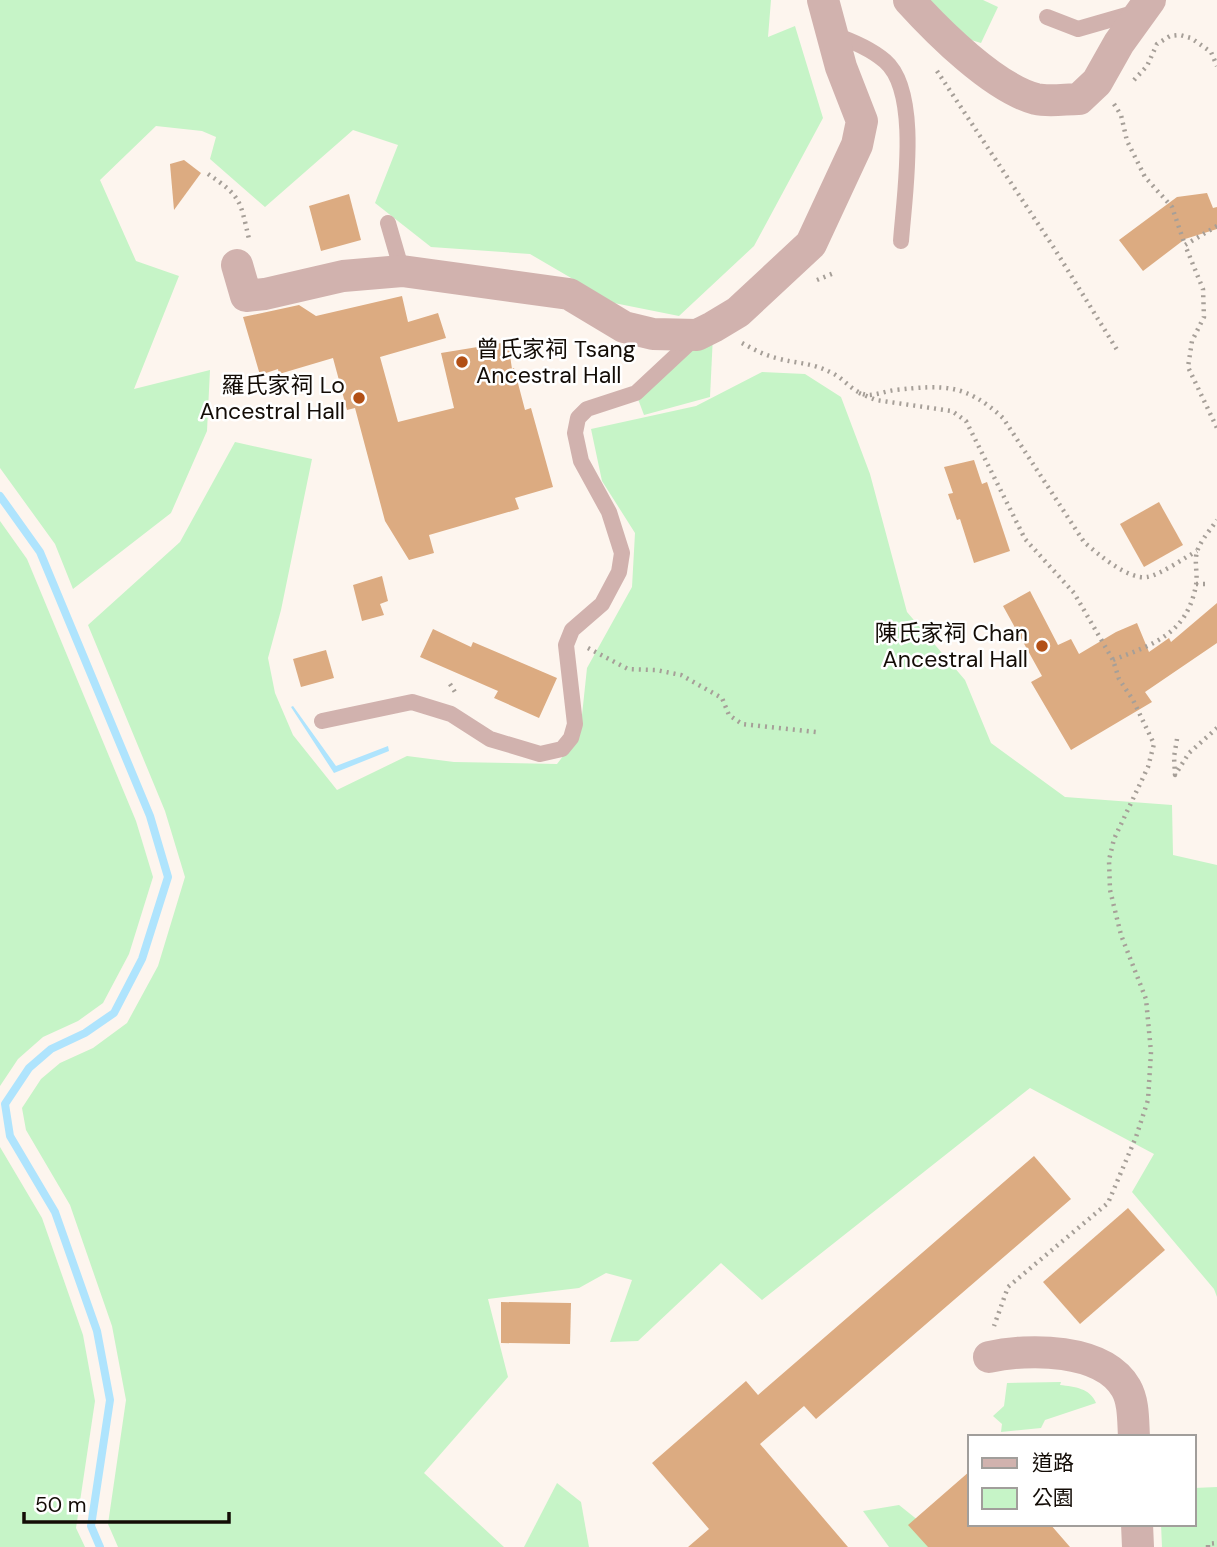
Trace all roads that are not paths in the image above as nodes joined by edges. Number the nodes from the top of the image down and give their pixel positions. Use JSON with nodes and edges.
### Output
{"nodes":[{"id":1,"x":822,"y":0,"type":"edge"},
{"id":2,"x":909,"y":0,"type":"edge"},
{"id":3,"x":1145,"y":6,"type":"edge"},
{"id":4,"x":1047,"y":17,"type":"dead end"},
{"id":5,"x":830,"y":33,"type":"junction"},
{"id":6,"x":388,"y":223,"type":"dead end"},
{"id":7,"x":901,"y":240,"type":"dead end"},
{"id":8,"x":237,"y":265,"type":"road end"},
{"id":9,"x":402,"y":271,"type":"junction"},
{"id":10,"x":705,"y":331,"type":"junction"},
{"id":11,"x":323,"y":721,"type":"dead end"},
{"id":12,"x":989,"y":1357,"type":"road end"},
{"id":13,"x":1134,"y":1435,"type":"edge"},
{"id":14,"x":1137,"y":1526,"type":"edge"},
{"id":15,"x":1138,"y":1547,"type":"edge"}],
"edges":[{"from":1,"to":5,"type":"street"},
{"from":2,"to":3,"type":"street"},
{"from":3,"to":4,"type":"lane"},
{"from":5,"to":7,"type":"lane"},
{"from":5,"to":10,"type":"street"},
{"from":6,"to":9,"type":"lane"},
{"from":8,"to":9,"type":"street"},
{"from":9,"to":10,"type":"street"},
{"from":10,"to":11,"type":"lane"},
{"from":12,"to":13,"type":"street"},
{"from":14,"to":15,"type":"street"}]}
